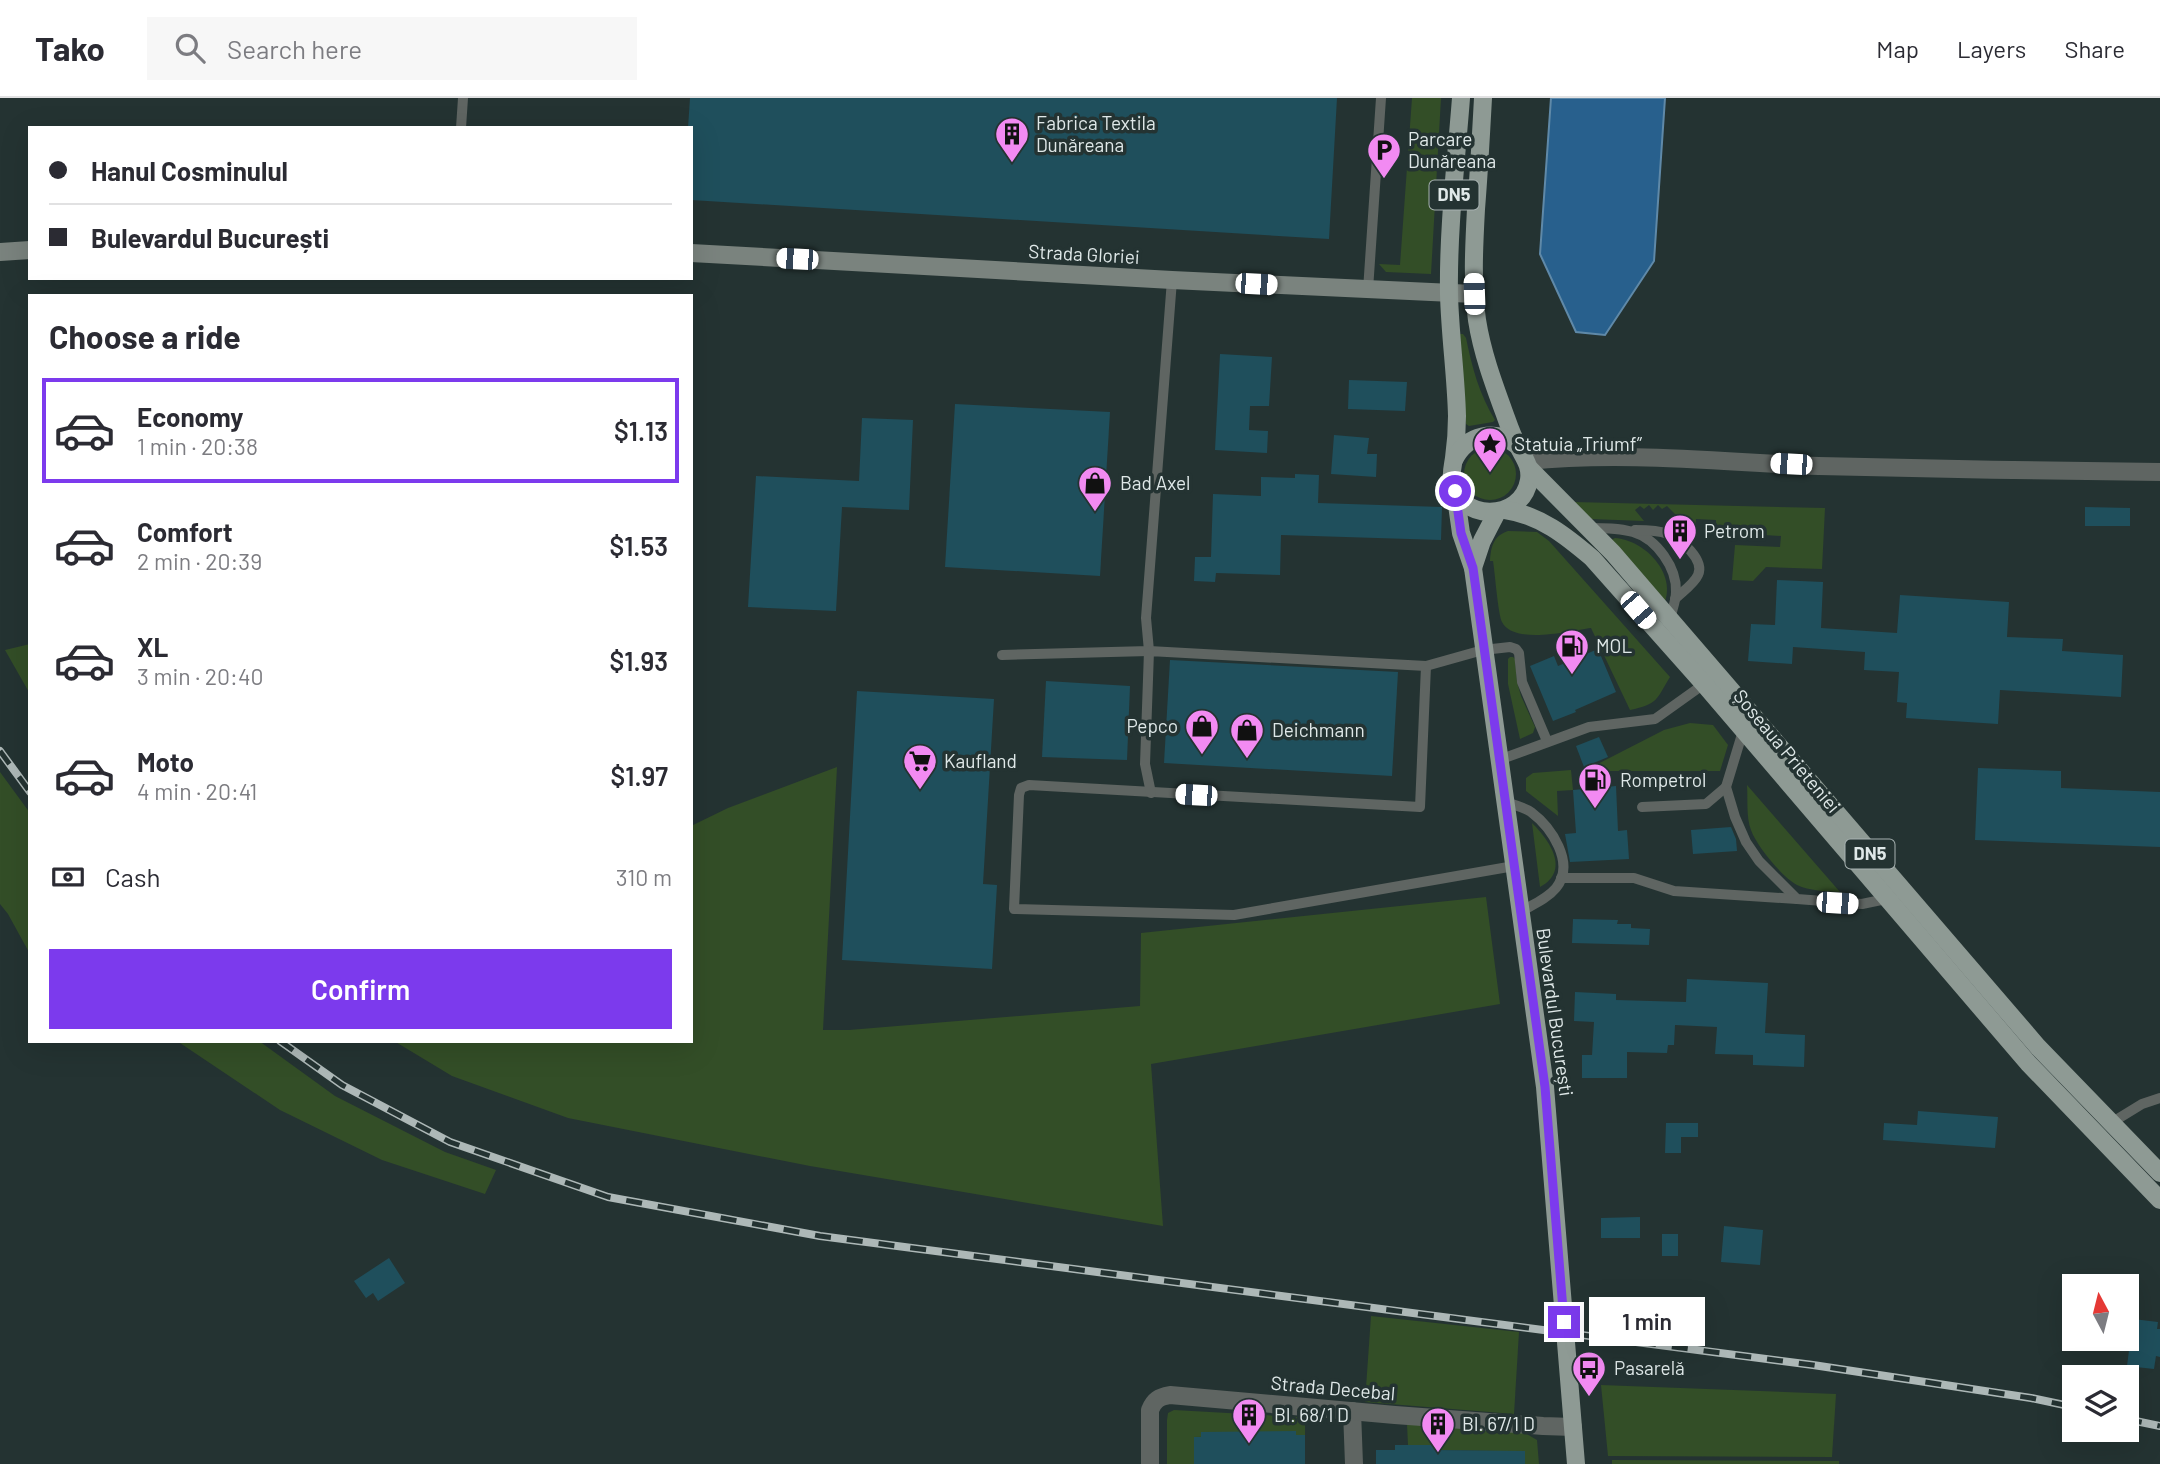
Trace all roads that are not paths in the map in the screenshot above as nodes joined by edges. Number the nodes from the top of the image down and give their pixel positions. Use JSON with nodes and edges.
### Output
{"nodes":[{"id":1,"x":463,"y":98,"type":"edge"},
{"id":2,"x":1381,"y":98,"type":"edge"},
{"id":3,"x":1461,"y":98,"type":"edge"},
{"id":4,"x":1483,"y":98,"type":"edge"},
{"id":5,"x":461,"y":126,"type":"edge"},
{"id":6,"x":28,"y":250,"type":"edge"},
{"id":7,"x":0,"y":252,"type":"edge"},
{"id":8,"x":693,"y":253,"type":"edge"},
{"id":9,"x":1172,"y":280,"type":"junction"},
{"id":10,"x":1368,"y":290,"type":"junction"},
{"id":11,"x":1449,"y":293,"type":"junction"},
{"id":12,"x":1474,"y":294,"type":"junction"},
{"id":13,"x":1524,"y":458,"type":"junction"},
{"id":14,"x":1453,"y":461,"type":"junction"},
{"id":15,"x":2160,"y":472,"type":"edge"},
{"id":16,"x":1455,"y":491,"type":"junction"},
{"id":17,"x":1501,"y":511,"type":"junction"},
{"id":18,"x":1589,"y":528,"type":"junction"},
{"id":19,"x":1622,"y":529,"type":"junction"},
{"id":20,"x":1473,"y":568,"type":"junction"},
{"id":21,"x":1675,"y":599,"type":"junction"},
{"id":22,"x":1670,"y":619,"type":"junction"},
{"id":23,"x":1149,"y":650,"type":"junction"},
{"id":24,"x":1483,"y":650,"type":"junction"},
{"id":25,"x":1002,"y":655,"type":"dead end"},
{"id":26,"x":1426,"y":666,"type":"junction"},
{"id":27,"x":1704,"y":684,"type":"junction"},
{"id":28,"x":1743,"y":731,"type":"junction"},
{"id":29,"x":1547,"y":741,"type":"junction"},
{"id":30,"x":1499,"y":760,"type":"junction"},
{"id":31,"x":1726,"y":787,"type":"junction"},
{"id":32,"x":1151,"y":793,"type":"junction"},
{"id":33,"x":1505,"y":802,"type":"junction"},
{"id":34,"x":1642,"y":807,"type":"dead end"},
{"id":35,"x":1514,"y":866,"type":"junction"},
{"id":36,"x":1562,"y":878,"type":"junction"},
{"id":37,"x":1797,"y":899,"type":"junction"},
{"id":38,"x":1886,"y":900,"type":"junction"},
{"id":39,"x":1520,"y":912,"type":"junction"},
{"id":40,"x":2160,"y":1098,"type":"edge"},
{"id":41,"x":2111,"y":1123,"type":"junction"},
{"id":42,"x":2160,"y":1173,"type":"edge"},
{"id":43,"x":2160,"y":1200,"type":"edge"},
{"id":44,"x":1352,"y":1411,"type":"junction"},
{"id":45,"x":1573,"y":1427,"type":"junction"},
{"id":46,"x":1150,"y":1464,"type":"edge"},
{"id":47,"x":1354,"y":1464,"type":"edge"},
{"id":48,"x":1576,"y":1464,"type":"edge"}],
"edges":[{"from":1,"to":5,"type":"lane"},
{"from":2,"to":10,"type":"lane"},
{"from":3,"to":11,"type":"main road","number":"DN5"},
{"from":4,"to":12,"type":"main road","number":"DN5"},
{"from":6,"to":7,"type":"main road"},
{"from":8,"to":9,"type":"main road","name":"Strada Gloriei"},
{"from":9,"to":10,"type":"main road","name":"Strada Gloriei"},
{"from":9,"to":23,"type":"lane"},
{"from":10,"to":11,"type":"main road","name":"Strada Gloriei"},
{"from":11,"to":12,"type":"main road","name":"Strada Gloriei"},
{"from":11,"to":14,"type":"main road","number":"DN5"},
{"from":12,"to":13,"type":"main road","number":"DN5"},
{"from":13,"to":14,"type":"main road"},
{"from":13,"to":15,"type":"street"},
{"from":13,"to":17,"type":"main road"},
{"from":13,"to":18,"type":"main road","name":"Șoseaua Prieteniei"},
{"from":14,"to":16,"type":"main road","number":"DN5"},
{"from":16,"to":17,"type":"main road"},
{"from":16,"to":20,"type":"main road","name":"Bulevardul București"},
{"from":17,"to":20,"type":"main road"},
{"from":17,"to":27,"type":"main road","name":"Șoseaua Prieteniei","number":"DN5"},
{"from":18,"to":19,"type":"lane"},
{"from":18,"to":22,"type":"main road","name":"Șoseaua Prieteniei","number":"DN5"},
{"from":19,"to":21,"type":"lane"},
{"from":19,"to":21,"type":"lane"},
{"from":20,"to":24,"type":"main road","name":"Bulevardul București"},
{"from":21,"to":22,"type":"lane"},
{"from":22,"to":41,"type":"main road","name":"Șoseaua Prieteniei","number":"DN5"},
{"from":23,"to":25,"type":"lane"},
{"from":23,"to":26,"type":"lane"},
{"from":23,"to":32,"type":"lane"},
{"from":24,"to":26,"type":"lane"},
{"from":24,"to":29,"type":"lane"},
{"from":24,"to":30,"type":"main road","name":"Bulevardul București"},
{"from":26,"to":32,"type":"lane"},
{"from":27,"to":28,"type":"main road","name":"Șoseaua Prieteniei","number":"DN5"},
{"from":27,"to":29,"type":"lane"},
{"from":28,"to":31,"type":"lane"},
{"from":28,"to":38,"type":"main road","name":"Șoseaua Prieteniei","number":"DN5"},
{"from":29,"to":30,"type":"lane"},
{"from":30,"to":33,"type":"main road","name":"Bulevardul București"},
{"from":31,"to":34,"type":"lane"},
{"from":31,"to":37,"type":"lane"},
{"from":32,"to":35,"type":"lane"},
{"from":33,"to":35,"type":"main road","name":"Bulevardul București"},
{"from":33,"to":36,"type":"lane"},
{"from":35,"to":39,"type":"main road","name":"Bulevardul București"},
{"from":36,"to":37,"type":"lane"},
{"from":36,"to":39,"type":"lane"},
{"from":37,"to":38,"type":"lane"},
{"from":38,"to":43,"type":"main road","name":"Șoseaua Prieteniei","number":"DN5"},
{"from":39,"to":45,"type":"main road","name":"Bulevardul București"},
{"from":40,"to":41,"type":"lane"},
{"from":41,"to":42,"type":"main road","name":"Șoseaua Prieteniei","number":"DN5"},
{"from":44,"to":45,"type":"street","name":"Strada Decebal"},
{"from":44,"to":46,"type":"street","name":"Strada Decebal"},
{"from":44,"to":47,"type":"street"},
{"from":45,"to":48,"type":"main road","name":"Bulevardul București"}]}
